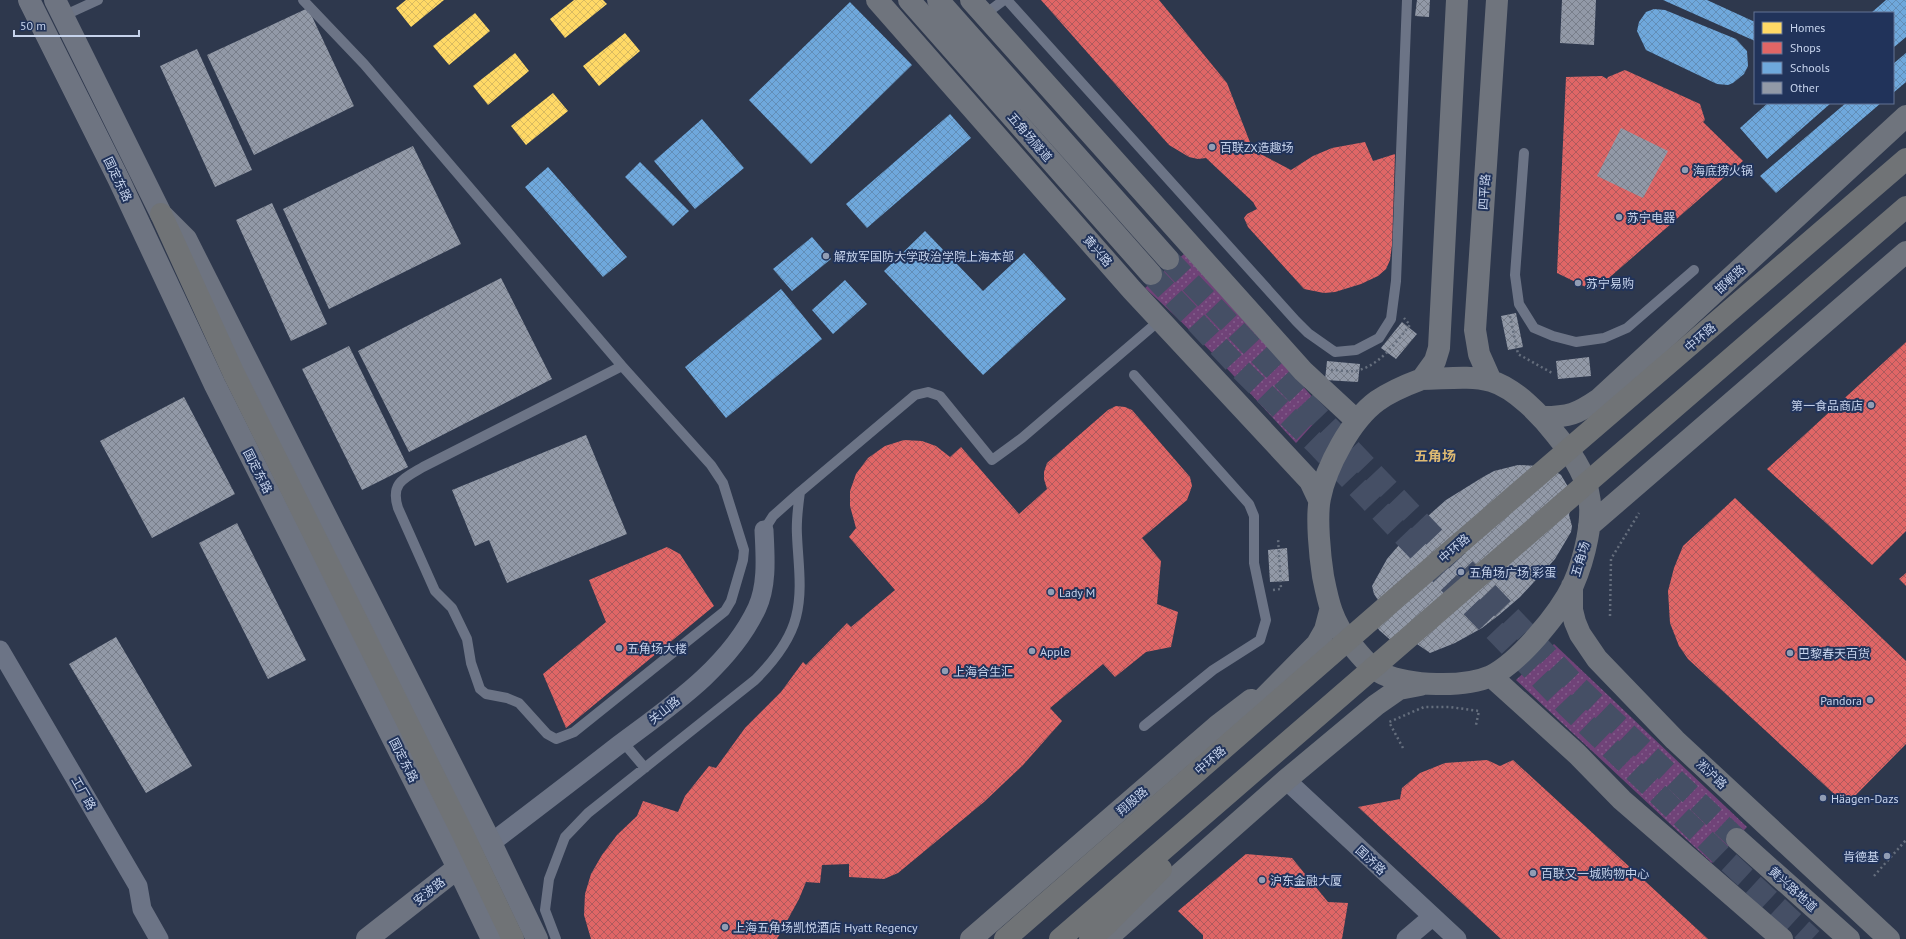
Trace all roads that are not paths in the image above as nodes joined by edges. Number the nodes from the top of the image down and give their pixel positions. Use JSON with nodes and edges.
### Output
{"nodes":[{"id":1,"x":29,"y":0,"type":"edge"},
{"id":2,"x":98,"y":0,"type":"edge"},
{"id":3,"x":303,"y":0,"type":"edge"},
{"id":4,"x":877,"y":0,"type":"edge"},
{"id":5,"x":909,"y":0,"type":"edge"},
{"id":6,"x":938,"y":0,"type":"edge"},
{"id":7,"x":1004,"y":0,"type":"edge"},
{"id":8,"x":1007,"y":0,"type":"edge"},
{"id":9,"x":1407,"y":0,"type":"edge"},
{"id":10,"x":1457,"y":0,"type":"edge"},
{"id":11,"x":1497,"y":0,"type":"edge"},
{"id":12,"x":978,"y":7,"type":"edge"},
{"id":13,"x":59,"y":8,"type":"edge"},
{"id":14,"x":1906,"y":116,"type":"edge"},
{"id":15,"x":1524,"y":154,"type":"dead end"},
{"id":16,"x":1906,"y":160,"type":"edge"},
{"id":17,"x":1906,"y":207,"type":"edge"},
{"id":18,"x":161,"y":214,"type":"junction"},
{"id":19,"x":1906,"y":252,"type":"edge"},
{"id":20,"x":1168,"y":259,"type":"tunnel mouth"},
{"id":21,"x":1694,"y":270,"type":"dead end"},
{"id":22,"x":1151,"y":274,"type":"tunnel mouth"},
{"id":23,"x":1160,"y":320,"type":"junction"},
{"id":24,"x":622,"y":366,"type":"junction"},
{"id":25,"x":1134,"y":375,"type":"dead end"},
{"id":26,"x":1422,"y":379,"type":"junction"},
{"id":27,"x":1491,"y":381,"type":"junction"},
{"id":28,"x":1543,"y":418,"type":"junction"},
{"id":29,"x":1357,"y":421,"type":"junction"},
{"id":30,"x":800,"y":492,"type":"junction"},
{"id":31,"x":1320,"y":500,"type":"junction"},
{"id":32,"x":1589,"y":526,"type":"junction"},
{"id":33,"x":764,"y":530,"type":"joint"},
{"id":34,"x":1572,"y":586,"type":"junction"},
{"id":35,"x":1330,"y":611,"type":"junction"},
{"id":36,"x":0,"y":650,"type":"edge"},
{"id":37,"x":1295,"y":667,"type":"junction"},
{"id":38,"x":1491,"y":676,"type":"junction"},
{"id":39,"x":1427,"y":683,"type":"junction"},
{"id":40,"x":1144,"y":726,"type":"dead end"},
{"id":41,"x":1241,"y":733,"type":"junction"},
{"id":42,"x":623,"y":742,"type":"junction"},
{"id":43,"x":1266,"y":761,"type":"junction"},
{"id":44,"x":645,"y":768,"type":"junction"},
{"id":45,"x":1286,"y":780,"type":"junction"},
{"id":46,"x":1737,"y":838,"type":"tunnel mouth"},
{"id":47,"x":491,"y":843,"type":"junction"},
{"id":48,"x":458,"y":868,"type":"junction"},
{"id":49,"x":1432,"y":917,"type":"junction"},
{"id":50,"x":159,"y":939,"type":"edge"},
{"id":51,"x":368,"y":939,"type":"edge"},
{"id":52,"x":492,"y":939,"type":"edge"},
{"id":53,"x":513,"y":939,"type":"edge"},
{"id":54,"x":537,"y":939,"type":"edge"},
{"id":55,"x":556,"y":939,"type":"edge"},
{"id":56,"x":971,"y":939,"type":"edge"},
{"id":57,"x":989,"y":939,"type":"edge"},
{"id":58,"x":998,"y":939,"type":"edge"},
{"id":59,"x":1005,"y":939,"type":"edge"},
{"id":60,"x":1060,"y":939,"type":"edge"},
{"id":61,"x":1090,"y":939,"type":"edge"},
{"id":62,"x":1106,"y":939,"type":"edge"},
{"id":63,"x":1406,"y":939,"type":"edge"},
{"id":64,"x":1457,"y":939,"type":"edge"},
{"id":65,"x":1782,"y":939,"type":"edge"},
{"id":66,"x":1849,"y":939,"type":"edge"},
{"id":67,"x":1889,"y":939,"type":"edge"}],
"edges":[{"from":1,"to":48,"type":"street","name":"国定东路"},
{"from":2,"to":13,"type":"lane"},
{"from":3,"to":24,"type":"lane"},
{"from":4,"to":23,"type":"main road","name":"黄兴路"},
{"from":5,"to":22,"type":"main road","name":"五角场隧道"},
{"from":6,"to":20,"type":"main road","name":"五角场隧道"},
{"from":7,"to":12,"type":"lane"},
{"from":8,"to":9,"type":"lane"},
{"from":10,"to":26,"type":"main road"},
{"from":11,"to":27,"type":"main road","name":"四平路"},
{"from":12,"to":29,"type":"main road"},
{"from":13,"to":18,"type":"street","name":"国定东路"},
{"from":14,"to":28,"type":"main road","name":"邯郸路"},
{"from":15,"to":21,"type":"lane"},
{"from":16,"to":41,"type":"highway","name":"中环路"},
{"from":17,"to":43,"type":"highway"},
{"from":18,"to":47,"type":"street","name":"国定东路"},
{"from":18,"to":53,"type":"highway"},
{"from":19,"to":32,"type":"main road"},
{"from":23,"to":30,"type":"lane"},
{"from":23,"to":31,"type":"main road","name":"黄兴路"},
{"from":24,"to":24,"type":"lane"},
{"from":25,"to":40,"type":"lane"},
{"from":26,"to":27,"type":"main road","name":"五角场"},
{"from":26,"to":29,"type":"main road","name":"五角场"},
{"from":27,"to":28,"type":"main road","name":"五角场"},
{"from":28,"to":32,"type":"main road","name":"五角场"},
{"from":29,"to":31,"type":"main road","name":"五角场"},
{"from":30,"to":33,"type":"lane"},
{"from":30,"to":44,"type":"lane"},
{"from":31,"to":35,"type":"main road","name":"五角场"},
{"from":32,"to":34,"type":"main road","name":"五角场"},
{"from":33,"to":42,"type":"street","name":"关山路"},
{"from":34,"to":38,"type":"main road","name":"五角场"},
{"from":34,"to":67,"type":"main road","name":"淞沪路"},
{"from":35,"to":37,"type":"main road","name":"翔殷路"},
{"from":35,"to":39,"type":"main road","name":"五角场"},
{"from":36,"to":50,"type":"street","name":"工厂路"},
{"from":37,"to":56,"type":"main road","name":"翔殷路"},
{"from":37,"to":58,"type":"main road","name":"翔殷路"},
{"from":38,"to":39,"type":"main road","name":"五角场"},
{"from":38,"to":65,"type":"main road"},
{"from":39,"to":45,"type":"main road"},
{"from":41,"to":57,"type":"highway"},
{"from":41,"to":59,"type":"highway","name":"中环路"},
{"from":42,"to":44,"type":"lane"},
{"from":42,"to":47,"type":"street","name":"关山路"},
{"from":43,"to":60,"type":"highway"},
{"from":43,"to":61,"type":"highway"},
{"from":44,"to":55,"type":"lane"},
{"from":45,"to":49,"type":"street","name":"国济路"},
{"from":45,"to":62,"type":"main road"},
{"from":46,"to":66,"type":"main road","name":"黄兴路地道"},
{"from":47,"to":48,"type":"street","name":"安波路"},
{"from":47,"to":54,"type":"street","name":"国定东路"},
{"from":48,"to":51,"type":"street","name":"安波路"},
{"from":48,"to":52,"type":"street","name":"国定东路"},
{"from":49,"to":63,"type":"street"},
{"from":49,"to":64,"type":"street","name":"国济路"}]}
